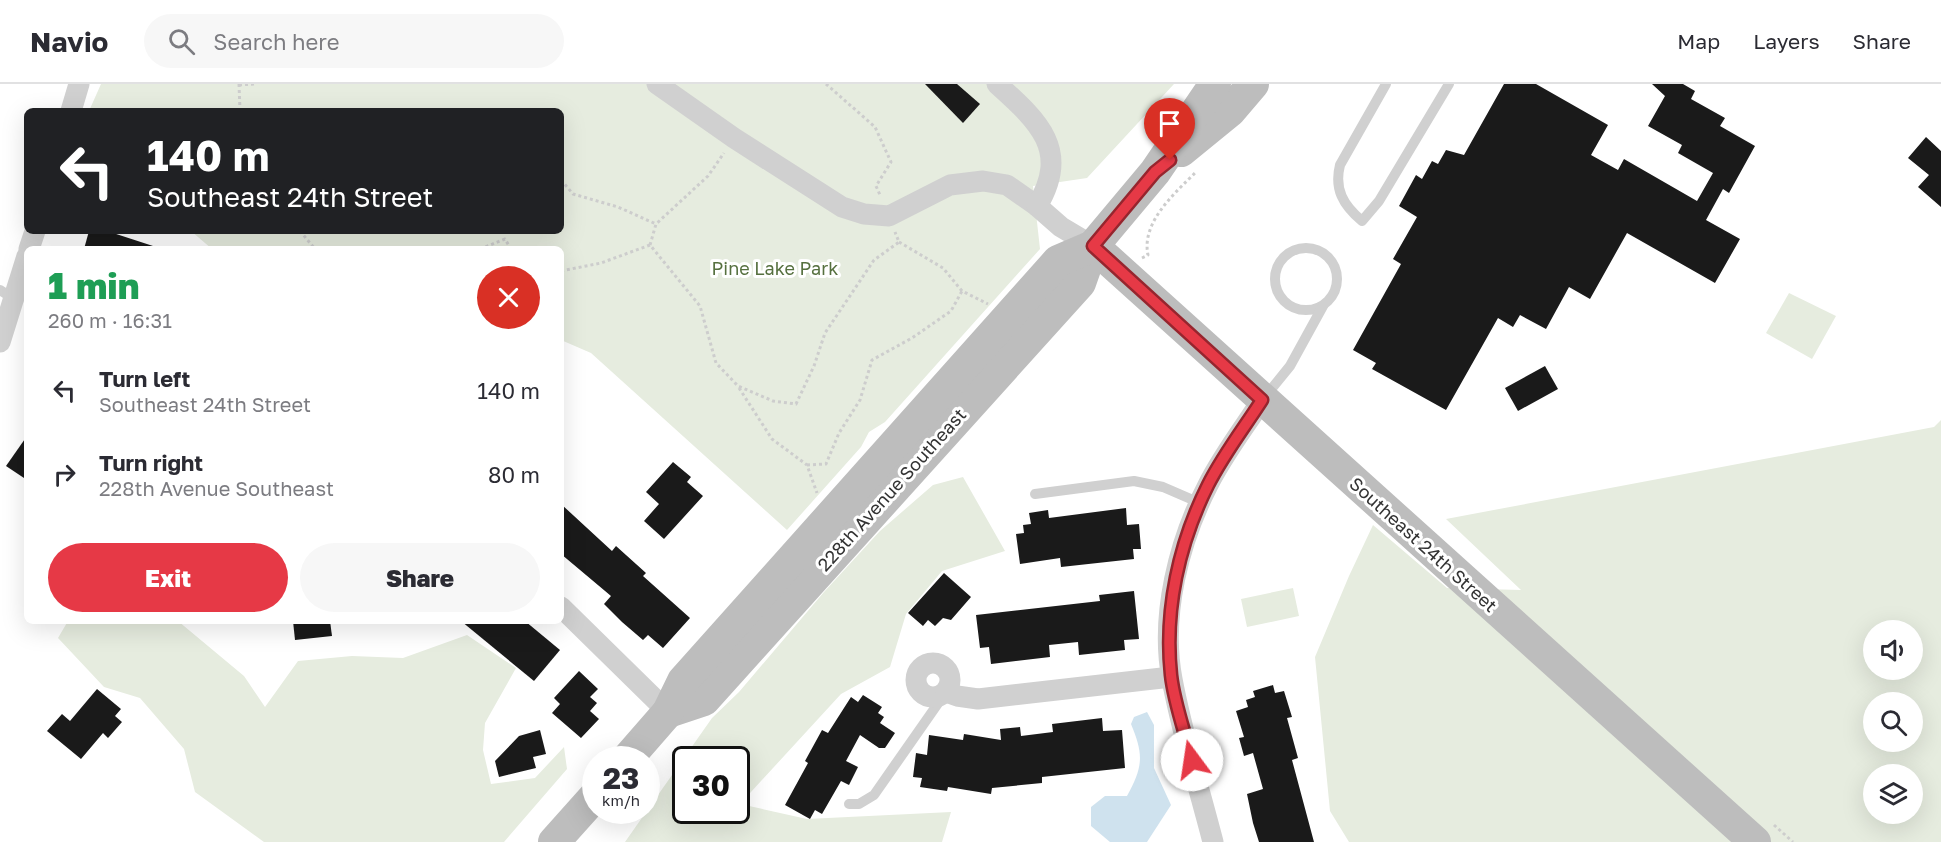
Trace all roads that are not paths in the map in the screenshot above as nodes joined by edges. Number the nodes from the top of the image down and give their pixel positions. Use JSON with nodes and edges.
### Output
{"nodes":[{"id":1,"x":79,"y":84,"type":"edge"},
{"id":2,"x":657,"y":84,"type":"edge"},
{"id":3,"x":998,"y":84,"type":"edge"},
{"id":4,"x":1215,"y":84,"type":"edge"},
{"id":5,"x":1253,"y":84,"type":"edge"},
{"id":6,"x":1386,"y":84,"type":"edge"},
{"id":7,"x":1449,"y":84,"type":"edge"},
{"id":8,"x":72,"y":108,"type":"edge"},
{"id":9,"x":1155,"y":172,"type":"junction"},
{"id":10,"x":1037,"y":206,"type":"junction"},
{"id":11,"x":1093,"y":246,"type":"junction"},
{"id":12,"x":24,"y":262,"type":"edge"},
{"id":13,"x":7,"y":294,"type":"edge"},
{"id":14,"x":1323,"y":306,"type":"junction"},
{"id":15,"x":0,"y":342,"type":"edge"},
{"id":16,"x":1262,"y":400,"type":"junction"},
{"id":17,"x":1035,"y":494,"type":"dead end"},
{"id":18,"x":1200,"y":503,"type":"junction"},
{"id":19,"x":564,"y":610,"type":"edge"},
{"id":20,"x":1171,"y":677,"type":"junction"},
{"id":21,"x":946,"y":692,"type":"joint"},
{"id":22,"x":668,"y":712,"type":"junction"},
{"id":23,"x":638,"y":746,"type":"edge"},
{"id":24,"x":849,"y":804,"type":"dead end"},
{"id":25,"x":582,"y":811,"type":"edge"},
{"id":26,"x":554,"y":842,"type":"edge"},
{"id":27,"x":1213,"y":842,"type":"edge"},
{"id":28,"x":1755,"y":842,"type":"edge"}],
"edges":[{"from":1,"to":8,"type":"street"},
{"from":2,"to":10,"type":"street"},
{"from":3,"to":10,"type":"street"},
{"from":4,"to":9,"type":"main road","name":"228th Avenue Southeast"},
{"from":5,"to":9,"type":"main road","name":"228th Avenue Southeast"},
{"from":6,"to":7,"type":"lane"},
{"from":9,"to":11,"type":"main road","name":"228th Avenue Southeast"},
{"from":10,"to":11,"type":"street"},
{"from":11,"to":16,"type":"main road","name":"Southeast 24th Street"},
{"from":11,"to":22,"type":"main road","name":"228th Avenue Southeast"},
{"from":12,"to":13,"type":"street"},
{"from":13,"to":15,"type":"street"},
{"from":14,"to":14,"type":"lane"},
{"from":14,"to":16,"type":"lane"},
{"from":16,"to":18,"type":"street"},
{"from":16,"to":28,"type":"main road","name":"Southeast 24th Street"},
{"from":17,"to":18,"type":"lane"},
{"from":18,"to":20,"type":"street"},
{"from":19,"to":22,"type":"street"},
{"from":20,"to":21,"type":"street"},
{"from":20,"to":27,"type":"street"},
{"from":21,"to":24,"type":"lane"},
{"from":22,"to":23,"type":"main road"},
{"from":25,"to":26,"type":"main road"}]}
